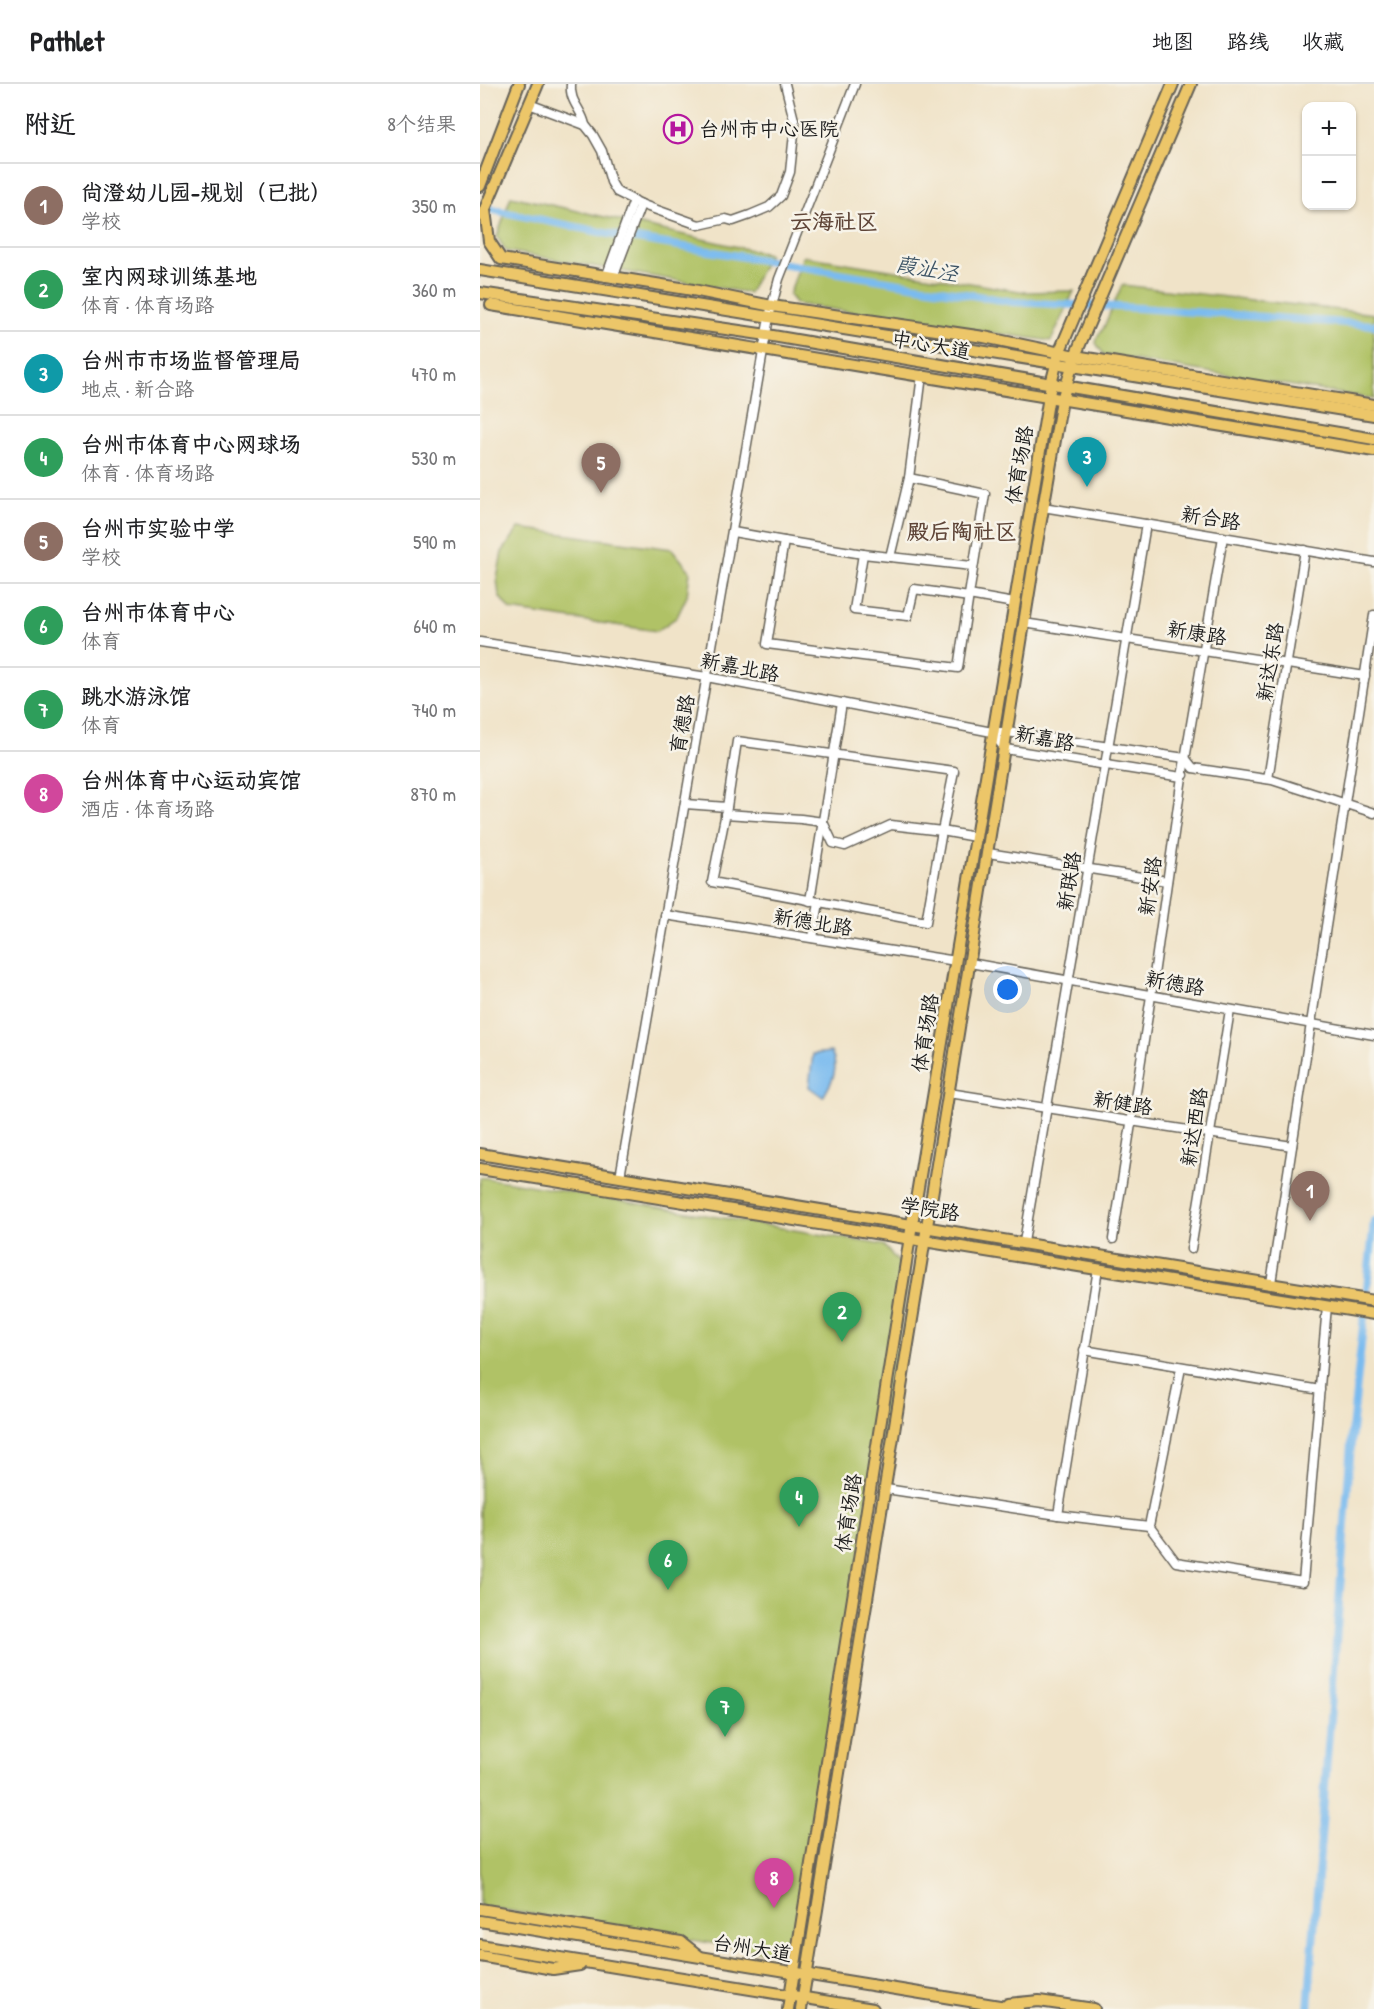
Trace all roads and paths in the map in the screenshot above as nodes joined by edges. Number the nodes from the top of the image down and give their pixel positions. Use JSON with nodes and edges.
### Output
{"nodes":[{"id":1,"x":519,"y":84,"type":"edge"},
{"id":2,"x":538,"y":84,"type":"edge"},
{"id":3,"x":571,"y":84,"type":"edge"},
{"id":4,"x":785,"y":84,"type":"edge"},
{"id":5,"x":855,"y":84,"type":"edge"},
{"id":6,"x":1173,"y":84,"type":"edge"},
{"id":7,"x":1191,"y":84,"type":"edge"},
{"id":8,"x":529,"y":104,"type":"junction"},
{"id":9,"x":585,"y":125,"type":"junction"},
{"id":10,"x":480,"y":185,"type":"edge"},
{"id":11,"x":637,"y":202,"type":"junction"},
{"id":12,"x":483,"y":213,"type":"edge"},
{"id":13,"x":480,"y":270,"type":"edge"},
{"id":14,"x":577,"y":272,"type":"junction"},
{"id":15,"x":610,"y":278,"type":"junction"},
{"id":16,"x":480,"y":293,"type":"edge"},
{"id":17,"x":621,"y":293,"type":"junction"},
{"id":18,"x":530,"y":300,"type":"junction"},
{"id":19,"x":491,"y":305,"type":"junction"},
{"id":20,"x":480,"y":309,"type":"edge"},
{"id":21,"x":596,"y":310,"type":"junction"},
{"id":22,"x":770,"y":311,"type":"junction"},
{"id":23,"x":594,"y":322,"type":"junction"},
{"id":24,"x":928,"y":329,"type":"junction"},
{"id":25,"x":767,"y":335,"type":"junction"},
{"id":26,"x":904,"y":338,"type":"junction"},
{"id":27,"x":764,"y":349,"type":"junction"},
{"id":28,"x":1057,"y":358,"type":"junction"},
{"id":29,"x":920,"y":361,"type":"junction"},
{"id":30,"x":1073,"y":361,"type":"junction"},
{"id":31,"x":899,"y":372,"type":"junction"},
{"id":32,"x":922,"y":375,"type":"junction"},
{"id":33,"x":1237,"y":383,"type":"junction"},
{"id":34,"x":1051,"y":384,"type":"junction"},
{"id":35,"x":1065,"y":386,"type":"junction"},
{"id":36,"x":1214,"y":389,"type":"junction"},
{"id":37,"x":1048,"y":397,"type":"junction"},
{"id":38,"x":1062,"y":400,"type":"junction"},
{"id":39,"x":1360,"y":403,"type":"junction"},
{"id":40,"x":1374,"y":405,"type":"edge"},
{"id":41,"x":1214,"y":412,"type":"junction"},
{"id":42,"x":1374,"y":415,"type":"edge"},
{"id":43,"x":1224,"y":427,"type":"junction"},
{"id":44,"x":1374,"y":440,"type":"edge"},
{"id":45,"x":1352,"y":447,"type":"junction"},
{"id":46,"x":1374,"y":451,"type":"edge"},
{"id":47,"x":909,"y":478,"type":"junction"},
{"id":48,"x":1043,"y":507,"type":"junction"},
{"id":49,"x":1146,"y":524,"type":"junction"},
{"id":50,"x":732,"y":532,"type":"junction"},
{"id":51,"x":1223,"y":537,"type":"junction"},
{"id":52,"x":784,"y":541,"type":"junction"},
{"id":53,"x":1305,"y":550,"type":"junction"},
{"id":54,"x":863,"y":554,"type":"junction"},
{"id":55,"x":890,"y":557,"type":"junction"},
{"id":56,"x":1374,"y":562,"type":"edge"},
{"id":57,"x":972,"y":566,"type":"junction"},
{"id":58,"x":969,"y":596,"type":"junction"},
{"id":59,"x":1014,"y":603,"type":"junction"},
{"id":60,"x":1374,"y":615,"type":"edge"},
{"id":61,"x":1024,"y":623,"type":"junction"},
{"id":62,"x":1126,"y":639,"type":"junction"},
{"id":63,"x":480,"y":642,"type":"edge"},
{"id":64,"x":1204,"y":651,"type":"junction"},
{"id":65,"x":1287,"y":664,"type":"junction"},
{"id":66,"x":1365,"y":676,"type":"junction"},
{"id":67,"x":707,"y":677,"type":"junction"},
{"id":68,"x":842,"y":703,"type":"junction"},
{"id":69,"x":992,"y":732,"type":"junction"},
{"id":70,"x":1007,"y":732,"type":"junction"},
{"id":71,"x":1108,"y":747,"type":"junction"},
{"id":72,"x":1005,"y":749,"type":"junction"},
{"id":73,"x":834,"y":754,"type":"junction"},
{"id":74,"x":1185,"y":758,"type":"junction"},
{"id":75,"x":1105,"y":765,"type":"junction"},
{"id":76,"x":1194,"y":768,"type":"junction"},
{"id":77,"x":1182,"y":777,"type":"junction"},
{"id":78,"x":1268,"y":779,"type":"junction"},
{"id":79,"x":685,"y":804,"type":"junction"},
{"id":80,"x":1345,"y":804,"type":"junction"},
{"id":81,"x":726,"y":810,"type":"junction"},
{"id":82,"x":1374,"y":813,"type":"edge"},
{"id":83,"x":823,"y":822,"type":"junction"},
{"id":84,"x":942,"y":831,"type":"junction"},
{"id":85,"x":975,"y":837,"type":"junction"},
{"id":86,"x":988,"y":853,"type":"junction"},
{"id":87,"x":1088,"y":868,"type":"junction"},
{"id":88,"x":1167,"y":881,"type":"junction"},
{"id":89,"x":810,"y":901,"type":"junction"},
{"id":90,"x":819,"y":902,"type":"junction"},
{"id":91,"x":665,"y":915,"type":"junction"},
{"id":92,"x":813,"y":938,"type":"junction"},
{"id":93,"x":956,"y":961,"type":"junction"},
{"id":94,"x":970,"y":963,"type":"junction"},
{"id":95,"x":1069,"y":981,"type":"junction"},
{"id":96,"x":1151,"y":996,"type":"junction"},
{"id":97,"x":1230,"y":1010,"type":"junction"},
{"id":98,"x":1310,"y":1024,"type":"junction"},
{"id":99,"x":1374,"y":1035,"type":"edge"},
{"id":100,"x":949,"y":1093,"type":"junction"},
{"id":101,"x":1047,"y":1108,"type":"junction"},
{"id":102,"x":1131,"y":1121,"type":"junction"},
{"id":103,"x":1210,"y":1133,"type":"junction"},
{"id":104,"x":1292,"y":1146,"type":"junction"},
{"id":105,"x":480,"y":1154,"type":"edge"},
{"id":106,"x":480,"y":1170,"type":"edge"},
{"id":107,"x":620,"y":1177,"type":"junction"},
{"id":108,"x":912,"y":1224,"type":"junction"},
{"id":109,"x":928,"y":1227,"type":"junction"},
{"id":110,"x":911,"y":1239,"type":"junction"},
{"id":111,"x":1113,"y":1239,"type":"dead end"},
{"id":112,"x":925,"y":1241,"type":"junction"},
{"id":113,"x":1024,"y":1242,"type":"junction"},
{"id":114,"x":1191,"y":1249,"type":"dead end"},
{"id":115,"x":1098,"y":1269,"type":"junction"},
{"id":116,"x":1271,"y":1283,"type":"junction"},
{"id":117,"x":1374,"y":1301,"type":"edge"},
{"id":118,"x":1327,"y":1306,"type":"junction"},
{"id":119,"x":1374,"y":1314,"type":"edge"},
{"id":120,"x":1084,"y":1350,"type":"junction"},
{"id":121,"x":1181,"y":1368,"type":"junction"},
{"id":122,"x":1320,"y":1390,"type":"junction"},
{"id":123,"x":886,"y":1489,"type":"junction"},
{"id":124,"x":1058,"y":1515,"type":"junction"},
{"id":125,"x":1149,"y":1526,"type":"junction"},
{"id":126,"x":480,"y":1909,"type":"edge"},
{"id":127,"x":480,"y":1921,"type":"edge"},
{"id":128,"x":480,"y":1945,"type":"edge"},
{"id":129,"x":480,"y":1956,"type":"edge"},
{"id":130,"x":702,"y":1958,"type":"junction"},
{"id":131,"x":592,"y":1964,"type":"junction"},
{"id":132,"x":793,"y":1973,"type":"junction"},
{"id":133,"x":807,"y":1975,"type":"junction"},
{"id":134,"x":790,"y":1996,"type":"junction"},
{"id":135,"x":802,"y":2003,"type":"edge"},
{"id":136,"x":997,"y":2006,"type":"junction"},
{"id":137,"x":788,"y":2009,"type":"edge"},
{"id":138,"x":871,"y":2009,"type":"edge"},
{"id":139,"x":1017,"y":2009,"type":"edge"},
{"id":140,"x":1094,"y":2009,"type":"edge"}],
"edges":[{"from":1,"to":10,"type":"main road"},
{"from":2,"to":8,"type":"main road"},
{"from":3,"to":9,"type":"street"},
{"from":4,"to":11,"type":"street"},
{"from":5,"to":22,"type":"street","name":"育德路"},
{"from":6,"to":28,"type":"main road","name":"体育场路"},
{"from":7,"to":30,"type":"main road"},
{"from":8,"to":9,"type":"street"},
{"from":8,"to":12,"type":"main road"},
{"from":9,"to":11,"type":"street"},
{"from":11,"to":15,"type":"street"},
{"from":12,"to":14,"type":"main road"},
{"from":13,"to":17,"type":"main road","name":"中心大道"},
{"from":14,"to":15,"type":"main road"},
{"from":14,"to":17,"type":"main road"},
{"from":15,"to":22,"type":"main road"},
{"from":16,"to":18,"type":"main road","name":"中心大道"},
{"from":17,"to":22,"type":"main road","name":"中心大道"},
{"from":18,"to":19,"type":"main road"},
{"from":18,"to":21,"type":"main road","name":"中心大道"},
{"from":19,"to":20,"type":"main road"},
{"from":19,"to":23,"type":"main road"},
{"from":21,"to":23,"type":"main road"},
{"from":21,"to":25,"type":"main road","name":"中心大道"},
{"from":22,"to":24,"type":"main road"},
{"from":22,"to":25,"type":"street","name":"育德路"},
{"from":22,"to":26,"type":"main road","name":"中心大道"},
{"from":23,"to":27,"type":"main road"},
{"from":24,"to":26,"type":"main road"},
{"from":24,"to":28,"type":"main road"},
{"from":25,"to":27,"type":"street","name":"育德路"},
{"from":25,"to":29,"type":"main road","name":"中心大道"},
{"from":26,"to":28,"type":"main road","name":"中心大道"},
{"from":27,"to":31,"type":"main road"},
{"from":27,"to":50,"type":"street","name":"育德路"},
{"from":28,"to":30,"type":"main road","name":"中心大道"},
{"from":28,"to":34,"type":"main road","name":"体育场路"},
{"from":29,"to":31,"type":"main road"},
{"from":29,"to":34,"type":"main road","name":"中心大道"},
{"from":30,"to":33,"type":"main road"},
{"from":30,"to":35,"type":"main road"},
{"from":30,"to":36,"type":"main road","name":"中心大道"},
{"from":31,"to":32,"type":"main road"},
{"from":32,"to":37,"type":"main road"},
{"from":32,"to":47,"type":"street"},
{"from":33,"to":36,"type":"main road"},
{"from":33,"to":39,"type":"main road"},
{"from":34,"to":35,"type":"main road","name":"中心大道"},
{"from":34,"to":37,"type":"main road","name":"体育场路"},
{"from":35,"to":38,"type":"main road"},
{"from":35,"to":41,"type":"main road","name":"中心大道"},
{"from":36,"to":42,"type":"main road","name":"中心大道"},
{"from":37,"to":38,"type":"main road"},
{"from":37,"to":59,"type":"main road","name":"体育场路"},
{"from":38,"to":43,"type":"main road"},
{"from":38,"to":48,"type":"main road"},
{"from":39,"to":40,"type":"main road"},
{"from":39,"to":42,"type":"main road"},
{"from":41,"to":43,"type":"main road"},
{"from":41,"to":44,"type":"main road","name":"中心大道"},
{"from":43,"to":45,"type":"main road"},
{"from":44,"to":45,"type":"main road"},
{"from":45,"to":46,"type":"main road"},
{"from":47,"to":55,"type":"street"},
{"from":47,"to":57,"type":"street"},
{"from":48,"to":49,"type":"street","name":"新合路"},
{"from":48,"to":61,"type":"main road"},
{"from":49,"to":51,"type":"street","name":"新合路"},
{"from":49,"to":62,"type":"street","name":"新联路"},
{"from":50,"to":52,"type":"street"},
{"from":50,"to":67,"type":"street","name":"育德路"},
{"from":51,"to":53,"type":"street","name":"新合路"},
{"from":51,"to":64,"type":"street","name":"新安路"},
{"from":52,"to":54,"type":"street"},
{"from":52,"to":58,"type":"street"},
{"from":53,"to":56,"type":"street","name":"新合路"},
{"from":53,"to":65,"type":"street","name":"新达东路"},
{"from":54,"to":55,"type":"street"},
{"from":54,"to":58,"type":"street"},
{"from":55,"to":57,"type":"street"},
{"from":57,"to":58,"type":"street"},
{"from":58,"to":59,"type":"street"},
{"from":59,"to":69,"type":"main road","name":"体育场路"},
{"from":60,"to":66,"type":"street"},
{"from":61,"to":62,"type":"street","name":"新康路"},
{"from":61,"to":70,"type":"main road"},
{"from":62,"to":64,"type":"street","name":"新康路"},
{"from":62,"to":71,"type":"street","name":"新联路"},
{"from":63,"to":67,"type":"street","name":"新嘉北路"},
{"from":64,"to":65,"type":"street","name":"新康路"},
{"from":64,"to":74,"type":"street","name":"新安路"},
{"from":65,"to":66,"type":"street","name":"新康路"},
{"from":65,"to":78,"type":"street","name":"新达东路"},
{"from":66,"to":80,"type":"street"},
{"from":67,"to":68,"type":"street","name":"新嘉北路"},
{"from":67,"to":79,"type":"street","name":"育德路"},
{"from":68,"to":69,"type":"street","name":"新嘉北路"},
{"from":68,"to":73,"type":"street"},
{"from":69,"to":70,"type":"street","name":"新嘉路"},
{"from":69,"to":72,"type":"street","name":"新嘉路"},
{"from":69,"to":85,"type":"main road","name":"体育场路"},
{"from":70,"to":71,"type":"street","name":"新嘉路"},
{"from":70,"to":72,"type":"main road"},
{"from":71,"to":74,"type":"street","name":"新嘉路"},
{"from":71,"to":75,"type":"street","name":"新联路"},
{"from":72,"to":75,"type":"street","name":"新嘉路"},
{"from":72,"to":86,"type":"main road"},
{"from":73,"to":81,"type":"street"},
{"from":73,"to":83,"type":"street"},
{"from":73,"to":84,"type":"street"},
{"from":74,"to":76,"type":"street"},
{"from":74,"to":77,"type":"street","name":"新安路"},
{"from":75,"to":77,"type":"street","name":"新嘉路"},
{"from":75,"to":87,"type":"street","name":"新联路"},
{"from":76,"to":77,"type":"street"},
{"from":76,"to":78,"type":"street"},
{"from":77,"to":88,"type":"street","name":"新安路"},
{"from":78,"to":80,"type":"street"},
{"from":79,"to":81,"type":"street"},
{"from":79,"to":91,"type":"street","name":"育德路"},
{"from":80,"to":82,"type":"street"},
{"from":80,"to":98,"type":"street"},
{"from":81,"to":83,"type":"street"},
{"from":81,"to":89,"type":"street"},
{"from":83,"to":84,"type":"street"},
{"from":83,"to":89,"type":"street"},
{"from":84,"to":85,"type":"street"},
{"from":84,"to":90,"type":"street"},
{"from":85,"to":93,"type":"main road","name":"体育场路"},
{"from":86,"to":87,"type":"street"},
{"from":86,"to":94,"type":"main road"},
{"from":87,"to":88,"type":"street"},
{"from":87,"to":95,"type":"street","name":"新联路"},
{"from":88,"to":96,"type":"street","name":"新安路"},
{"from":89,"to":90,"type":"street"},
{"from":90,"to":92,"type":"street"},
{"from":91,"to":92,"type":"street","name":"新德北路"},
{"from":91,"to":107,"type":"street","name":"育德路"},
{"from":92,"to":93,"type":"street","name":"新德北路"},
{"from":93,"to":108,"type":"main road","name":"体育场路"},
{"from":94,"to":95,"type":"street","name":"新德路"},
{"from":94,"to":100,"type":"main road"},
{"from":95,"to":96,"type":"street","name":"新德路"},
{"from":95,"to":101,"type":"street","name":"新联路"},
{"from":96,"to":97,"type":"street","name":"新德路"},
{"from":96,"to":102,"type":"street","name":"新安路"},
{"from":97,"to":98,"type":"street","name":"新德路"},
{"from":97,"to":103,"type":"street","name":"新达西路"},
{"from":98,"to":99,"type":"street","name":"新德路"},
{"from":98,"to":104,"type":"street"},
{"from":100,"to":101,"type":"street","name":"新健路"},
{"from":100,"to":109,"type":"main road"},
{"from":101,"to":102,"type":"street","name":"新健路"},
{"from":101,"to":113,"type":"street","name":"新联路"},
{"from":102,"to":103,"type":"street","name":"新健路"},
{"from":102,"to":111,"type":"street","name":"新安路"},
{"from":103,"to":104,"type":"street","name":"新健路"},
{"from":103,"to":114,"type":"street","name":"新达西路"},
{"from":104,"to":116,"type":"street"},
{"from":105,"to":107,"type":"main road","name":"学院路"},
{"from":106,"to":110,"type":"main road","name":"学院路"},
{"from":107,"to":108,"type":"main road","name":"学院路"},
{"from":108,"to":109,"type":"main road","name":"学院路"},
{"from":108,"to":110,"type":"main road","name":"体育场路"},
{"from":109,"to":112,"type":"main road"},
{"from":109,"to":113,"type":"main road","name":"学院路"},
{"from":110,"to":112,"type":"main road","name":"学院路"},
{"from":110,"to":132,"type":"main road","name":"体育场路"},
{"from":112,"to":115,"type":"main road","name":"学院路"},
{"from":112,"to":123,"type":"main road"},
{"from":113,"to":116,"type":"main road","name":"学院路"},
{"from":115,"to":118,"type":"main road","name":"学院路"},
{"from":115,"to":120,"type":"street"},
{"from":116,"to":117,"type":"main road","name":"学院路"},
{"from":118,"to":119,"type":"main road","name":"学院路"},
{"from":118,"to":122,"type":"street"},
{"from":120,"to":121,"type":"street"},
{"from":120,"to":124,"type":"street"},
{"from":121,"to":122,"type":"street"},
{"from":121,"to":125,"type":"street"},
{"from":122,"to":125,"type":"street"},
{"from":123,"to":124,"type":"street"},
{"from":123,"to":133,"type":"main road"},
{"from":124,"to":125,"type":"street"},
{"from":126,"to":130,"type":"main road"},
{"from":127,"to":130,"type":"main road","name":"台州大道"},
{"from":128,"to":131,"type":"main road","name":"台州大道"},
{"from":129,"to":131,"type":"main road"},
{"from":130,"to":132,"type":"main road","name":"台州大道"},
{"from":131,"to":134,"type":"main road","name":"台州大道"},
{"from":132,"to":133,"type":"main road","name":"台州大道"},
{"from":132,"to":134,"type":"main road","name":"体育场路"},
{"from":133,"to":135,"type":"main road"},
{"from":133,"to":136,"type":"main road","name":"台州大道"},
{"from":134,"to":135,"type":"main road","name":"台州大道"},
{"from":134,"to":137,"type":"main road","name":"体育场路"},
{"from":135,"to":138,"type":"main road","name":"台州大道"},
{"from":136,"to":139,"type":"main road","name":"台州大道"},
{"from":136,"to":140,"type":"main road"}]}
